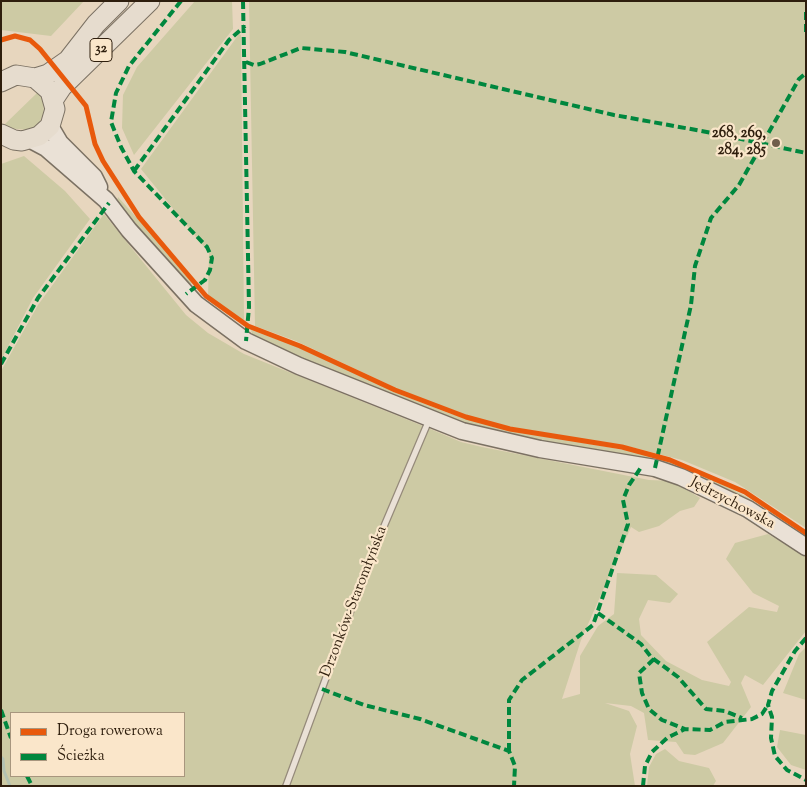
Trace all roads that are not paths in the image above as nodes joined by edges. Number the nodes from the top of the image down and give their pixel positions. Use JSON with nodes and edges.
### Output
{"nodes":[{"id":1,"x":118,"y":1,"type":"edge"},
{"id":2,"x":150,"y":1,"type":"edge"},
{"id":3,"x":35,"y":78,"type":"junction"},
{"id":4,"x":3,"y":79,"type":"edge"},
{"id":5,"x":54,"y":100,"type":"junction"},
{"id":6,"x":50,"y":126,"type":"junction"},
{"id":7,"x":12,"y":140,"type":"edge"},
{"id":8,"x":106,"y":200,"type":"junction"},
{"id":9,"x":430,"y":419,"type":"junction"},
{"id":10,"x":806,"y":547,"type":"edge"},
{"id":11,"x":286,"y":786,"type":"edge"}],
"edges":[{"from":1,"to":3,"type":"main road","number":"32"},
{"from":2,"to":5,"type":"main road","number":"32"},
{"from":3,"to":4,"type":"main road","number":"32"},
{"from":3,"to":5,"type":"main road"},
{"from":5,"to":6,"type":"main road","number":"32"},
{"from":6,"to":7,"type":"main road"},
{"from":6,"to":8,"type":"main road"},
{"from":7,"to":8,"type":"main road"},
{"from":8,"to":9,"type":"main road","name":"Jędrzychowska"},
{"from":9,"to":10,"type":"main road","name":"Jędrzychowska"},
{"from":9,"to":11,"type":"lane","name":"Drzonków-Staromłyńska"}]}
